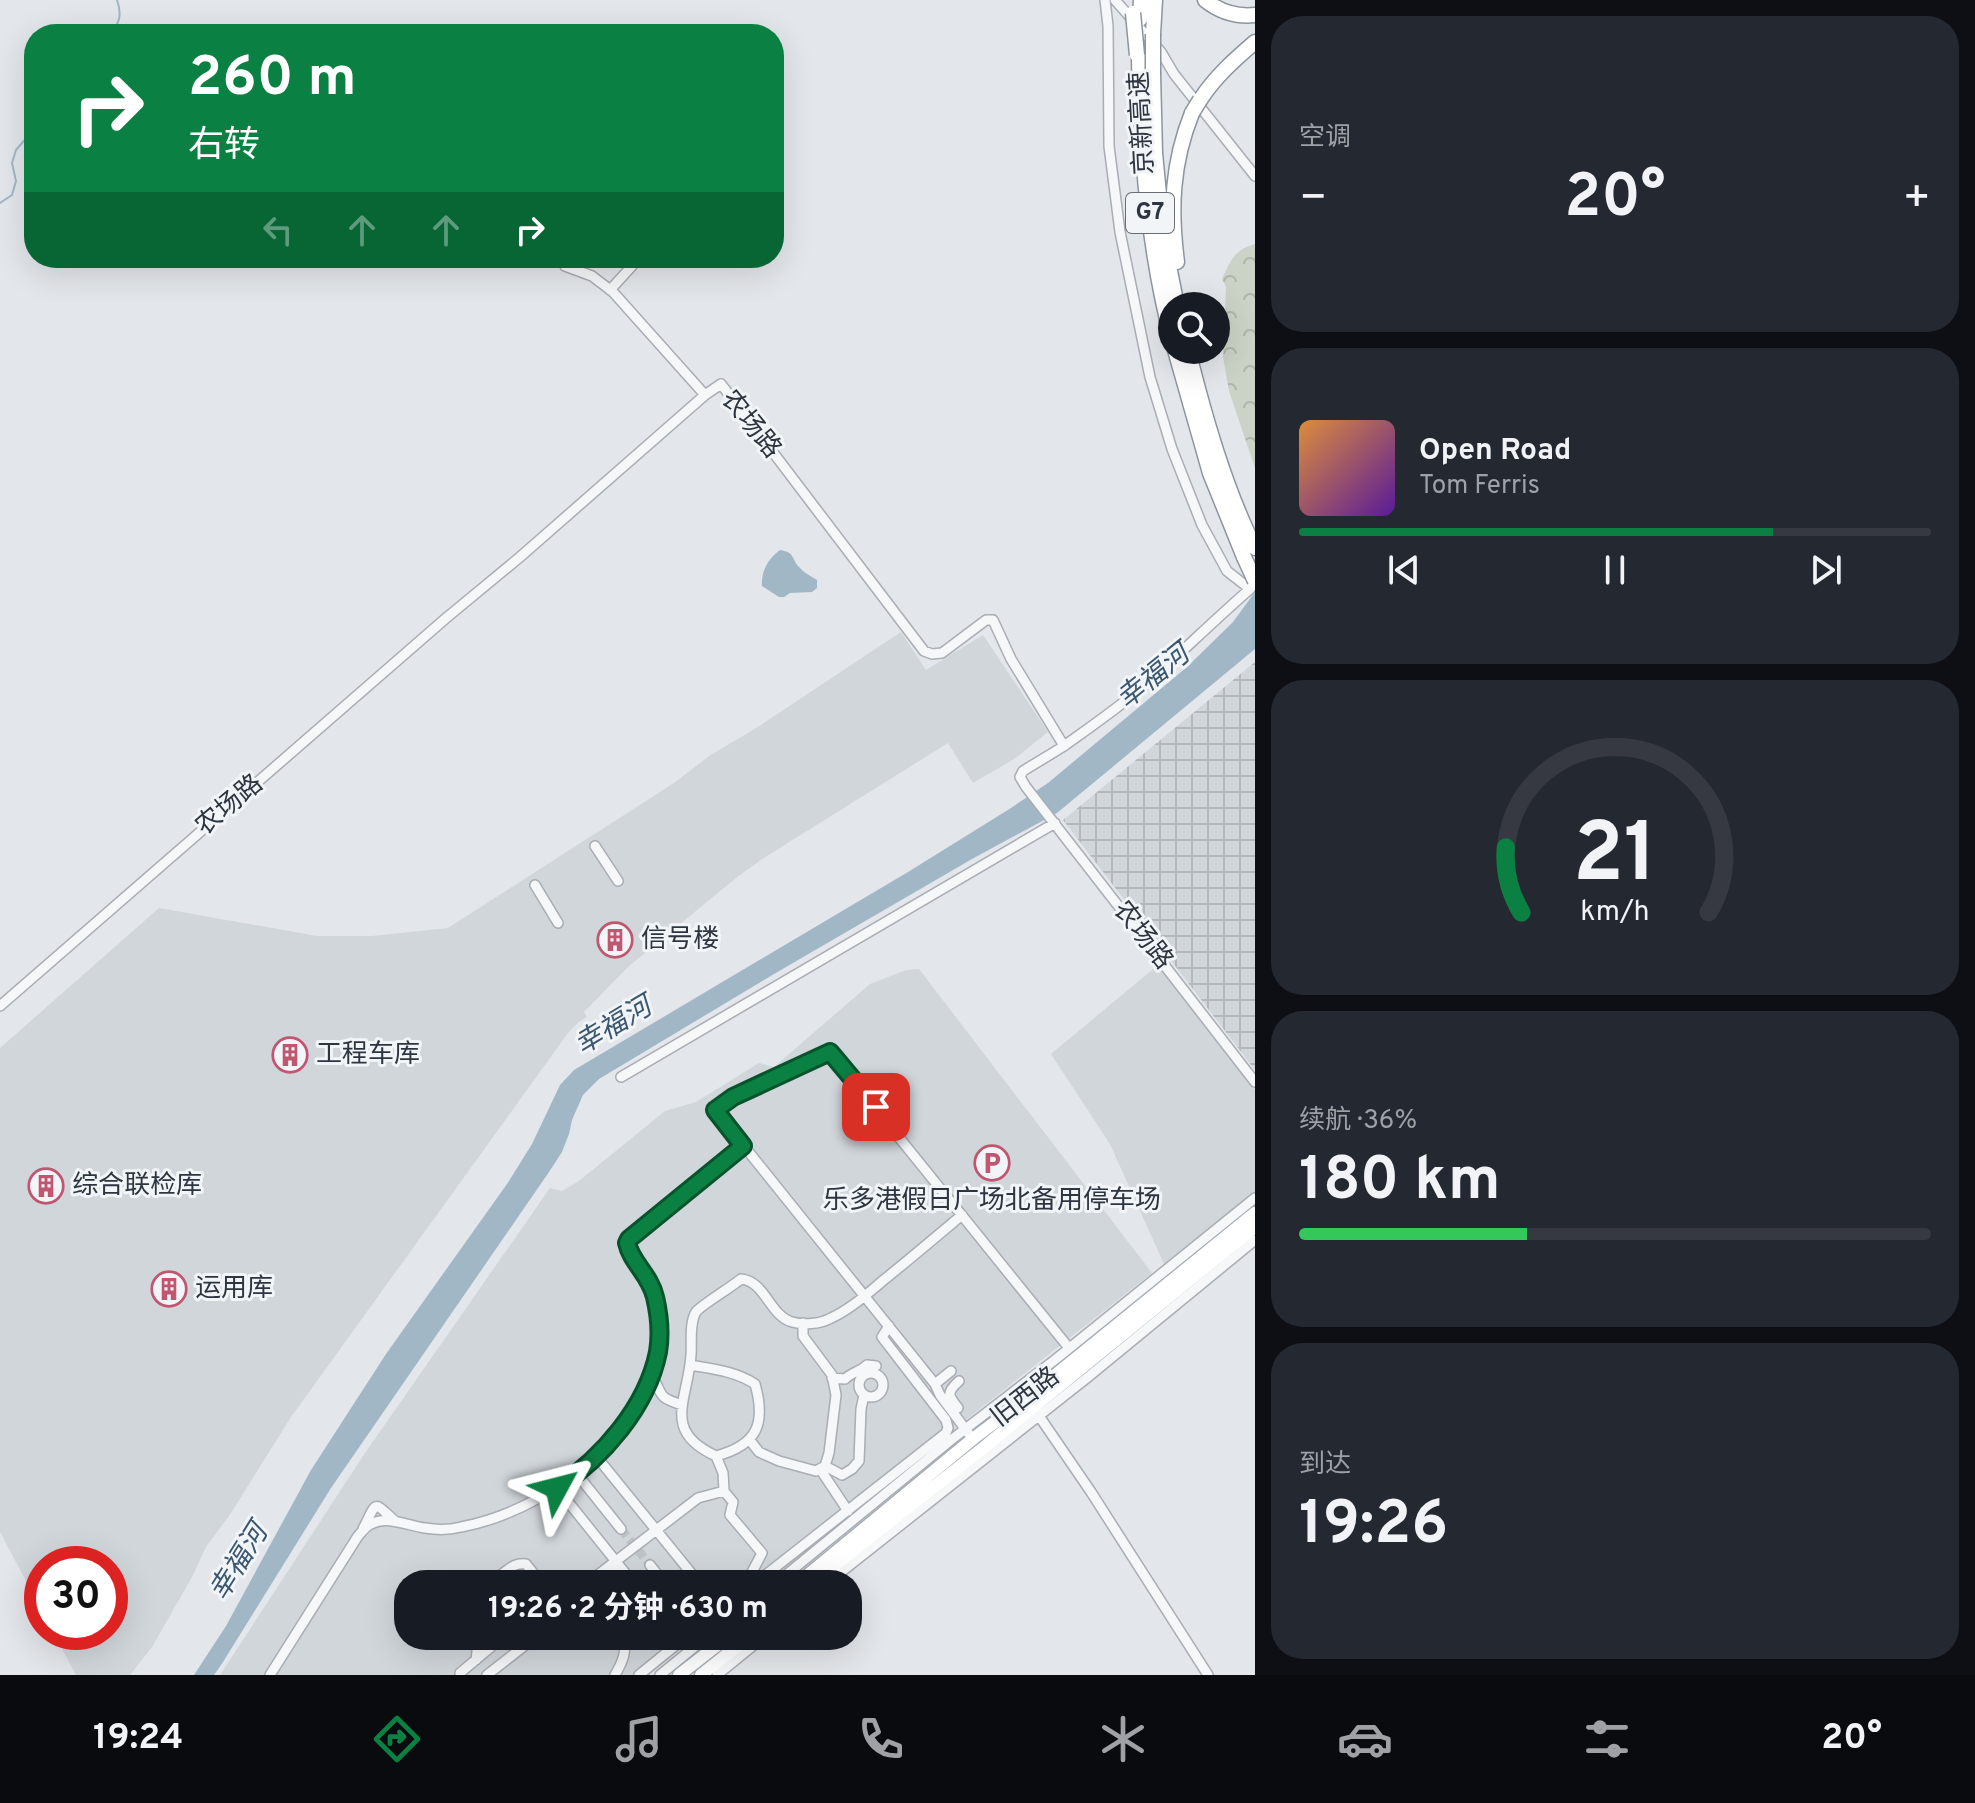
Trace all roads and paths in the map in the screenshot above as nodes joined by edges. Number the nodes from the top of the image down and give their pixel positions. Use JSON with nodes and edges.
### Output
{"nodes":[{"id":1,"x":1105,"y":0,"type":"edge"},
{"id":2,"x":1115,"y":0,"type":"edge"},
{"id":3,"x":1155,"y":0,"type":"edge"},
{"id":4,"x":1205,"y":0,"type":"edge"},
{"id":5,"x":1136,"y":8,"type":"edge"},
{"id":6,"x":1255,"y":15,"type":"edge"},
{"id":7,"x":1255,"y":42,"type":"edge"},
{"id":8,"x":1255,"y":176,"type":"edge"},
{"id":9,"x":570,"y":268,"type":"edge"},
{"id":10,"x":630,"y":268,"type":"edge"},
{"id":11,"x":610,"y":290,"type":"junction"},
{"id":12,"x":1161,"y":292,"type":"edge"},
{"id":13,"x":1174,"y":292,"type":"edge"},
{"id":14,"x":1183,"y":292,"type":"edge"},
{"id":15,"x":1179,"y":364,"type":"edge"},
{"id":16,"x":1191,"y":364,"type":"edge"},
{"id":17,"x":1195,"y":364,"type":"edge"},
{"id":18,"x":1196,"y":385,"type":"junction"},
{"id":19,"x":705,"y":395,"type":"junction"},
{"id":20,"x":1251,"y":550,"type":"edge"},
{"id":21,"x":1252,"y":585,"type":"edge"},
{"id":22,"x":1064,"y":746,"type":"junction"},
{"id":23,"x":1054,"y":822,"type":"junction"},
{"id":24,"x":595,"y":846,"type":"dead end"},
{"id":25,"x":618,"y":881,"type":"dead end"},
{"id":26,"x":535,"y":885,"type":"dead end"},
{"id":27,"x":558,"y":923,"type":"dead end"},
{"id":28,"x":0,"y":1006,"type":"edge"},
{"id":29,"x":621,"y":1077,"type":"dead end"},
{"id":30,"x":1255,"y":1082,"type":"edge"},
{"id":31,"x":743,"y":1146,"type":"junction"},
{"id":32,"x":1255,"y":1198,"type":"edge"},
{"id":33,"x":1255,"y":1213,"type":"edge"},
{"id":34,"x":962,"y":1215,"type":"junction"},
{"id":35,"x":1255,"y":1227,"type":"edge"},
{"id":36,"x":1255,"y":1240,"type":"edge"},
{"id":37,"x":864,"y":1296,"type":"junction"},
{"id":38,"x":803,"y":1323,"type":"junction"},
{"id":39,"x":889,"y":1326,"type":"junction"},
{"id":40,"x":1069,"y":1348,"type":"junction"},
{"id":41,"x":690,"y":1365,"type":"junction"},
{"id":42,"x":876,"y":1366,"type":"dead end"},
{"id":43,"x":865,"y":1371,"type":"junction"},
{"id":44,"x":951,"y":1371,"type":"dead end"},
{"id":45,"x":651,"y":1374,"type":"junction"},
{"id":46,"x":832,"y":1378,"type":"junction"},
{"id":47,"x":959,"y":1381,"type":"dead end"},
{"id":48,"x":935,"y":1384,"type":"junction"},
{"id":49,"x":864,"y":1395,"type":"junction"},
{"id":50,"x":682,"y":1405,"type":"junction"},
{"id":51,"x":1033,"y":1407,"type":"junction"},
{"id":52,"x":749,"y":1439,"type":"junction"},
{"id":53,"x":980,"y":1442,"type":"junction"},
{"id":54,"x":596,"y":1456,"type":"junction"},
{"id":55,"x":716,"y":1456,"type":"junction"},
{"id":56,"x":823,"y":1468,"type":"junction"},
{"id":57,"x":577,"y":1474,"type":"junction"},
{"id":58,"x":557,"y":1488,"type":"junction"},
{"id":59,"x":724,"y":1491,"type":"junction"},
{"id":60,"x":848,"y":1511,"type":"junction"},
{"id":61,"x":395,"y":1521,"type":"junction"},
{"id":62,"x":621,"y":1529,"type":"tunnel mouth"},
{"id":63,"x":657,"y":1530,"type":"junction"},
{"id":64,"x":360,"y":1533,"type":"junction"},
{"id":65,"x":616,"y":1561,"type":"junction"},
{"id":66,"x":650,"y":1565,"type":"tunnel mouth"},
{"id":67,"x":506,"y":1570,"type":"edge"},
{"id":68,"x":531,"y":1570,"type":"edge"},
{"id":69,"x":604,"y":1570,"type":"edge"},
{"id":70,"x":616,"y":1570,"type":"edge"},
{"id":71,"x":623,"y":1570,"type":"edge"},
{"id":72,"x":654,"y":1570,"type":"edge"},
{"id":73,"x":689,"y":1570,"type":"edge"},
{"id":74,"x":792,"y":1570,"type":"edge"},
{"id":75,"x":815,"y":1570,"type":"edge"},
{"id":76,"x":828,"y":1570,"type":"edge"},
{"id":77,"x":841,"y":1570,"type":"edge"},
{"id":78,"x":477,"y":1650,"type":"edge"},
{"id":79,"x":488,"y":1650,"type":"edge"},
{"id":80,"x":519,"y":1650,"type":"edge"},
{"id":81,"x":625,"y":1650,"type":"edge"},
{"id":82,"x":667,"y":1650,"type":"edge"},
{"id":83,"x":694,"y":1650,"type":"edge"},
{"id":84,"x":700,"y":1650,"type":"edge"},
{"id":85,"x":732,"y":1650,"type":"edge"},
{"id":86,"x":748,"y":1650,"type":"edge"},
{"id":87,"x":476,"y":1660,"type":"junction"},
{"id":88,"x":457,"y":1674,"type":"edge"},
{"id":89,"x":270,"y":1675,"type":"edge"},
{"id":90,"x":487,"y":1675,"type":"edge"},
{"id":91,"x":615,"y":1675,"type":"edge"},
{"id":92,"x":639,"y":1675,"type":"edge"},
{"id":93,"x":660,"y":1675,"type":"edge"},
{"id":94,"x":679,"y":1675,"type":"edge"},
{"id":95,"x":701,"y":1675,"type":"edge"},
{"id":96,"x":717,"y":1675,"type":"edge"},
{"id":97,"x":1208,"y":1675,"type":"edge"}],
"edges":[{"from":1,"to":21,"type":"street"},
{"from":2,"to":8,"type":"street"},
{"from":3,"to":13,"type":"highway","name":"京新高速","number":"G7","bridge":true},
{"from":4,"to":6,"type":"highway"},
{"from":5,"to":12,"type":"highway","name":"京新高速","number":"G7","bridge":true},
{"from":7,"to":14,"type":"highway"},
{"from":9,"to":11,"type":"street"},
{"from":10,"to":11,"type":"street"},
{"from":11,"to":19,"type":"street"},
{"from":15,"to":20,"type":"highway"},
{"from":16,"to":18,"type":"highway"},
{"from":17,"to":18,"type":"highway"},
{"from":18,"to":20,"type":"highway"},
{"from":19,"to":22,"type":"street","name":"农场路"},
{"from":19,"to":28,"type":"street","name":"农场路"},
{"from":20,"to":21,"type":"highway","bridge":true},
{"from":21,"to":22,"type":"street"},
{"from":22,"to":23,"type":"street","name":"农场路"},
{"from":23,"to":29,"type":"street"},
{"from":23,"to":30,"type":"street","name":"农场路"},
{"from":24,"to":25,"type":"street"},
{"from":26,"to":27,"type":"street"},
{"from":31,"to":34,"type":"street"},
{"from":31,"to":37,"type":"street"},
{"from":31,"to":45,"type":"street"},
{"from":32,"to":40,"type":"street"},
{"from":33,"to":51,"type":"main road","name":"旧西路"},
{"from":34,"to":37,"type":"street"},
{"from":34,"to":40,"type":"street"},
{"from":35,"to":51,"type":"main road","name":"旧西路"},
{"from":36,"to":51,"type":"street"},
{"from":37,"to":38,"type":"street"},
{"from":37,"to":39,"type":"street"},
{"from":38,"to":41,"type":"street"},
{"from":38,"to":46,"type":"street"},
{"from":39,"to":48,"type":"street"},
{"from":39,"to":60,"type":"street"},
{"from":40,"to":53,"type":"street"},
{"from":41,"to":50,"type":"street"},
{"from":41,"to":52,"type":"street"},
{"from":42,"to":43,"type":"street"},
{"from":43,"to":46,"type":"street"},
{"from":43,"to":49,"type":"street"},
{"from":43,"to":49,"type":"street"},
{"from":44,"to":48,"type":"street"},
{"from":45,"to":50,"type":"street"},
{"from":45,"to":54,"type":"street"},
{"from":46,"to":56,"type":"street"},
{"from":47,"to":53,"type":"street"},
{"from":48,"to":53,"type":"street"},
{"from":49,"to":56,"type":"street"},
{"from":50,"to":55,"type":"street"},
{"from":51,"to":53,"type":"main road","name":"旧西路"},
{"from":51,"to":53,"type":"street"},
{"from":51,"to":97,"type":"street"},
{"from":52,"to":55,"type":"street"},
{"from":52,"to":56,"type":"street"},
{"from":53,"to":74,"type":"street"},
{"from":53,"to":75,"type":"main road","name":"旧西路"},
{"from":53,"to":76,"type":"main road","name":"旧西路"},
{"from":53,"to":77,"type":"street"},
{"from":54,"to":57,"type":"street"},
{"from":54,"to":63,"type":"street"},
{"from":55,"to":59,"type":"street"},
{"from":56,"to":60,"type":"street"},
{"from":57,"to":58,"type":"street"},
{"from":57,"to":62,"type":"street"},
{"from":58,"to":61,"type":"street"},
{"from":58,"to":65,"type":"street"},
{"from":59,"to":60,"type":"street"},
{"from":59,"to":63,"type":"street"},
{"from":61,"to":64,"type":"street"},
{"from":61,"to":64,"type":"street"},
{"from":63,"to":65,"type":"street"},
{"from":63,"to":73,"type":"street"},
{"from":64,"to":89,"type":"street"},
{"from":65,"to":69,"type":"street"},
{"from":65,"to":70,"type":"street"},
{"from":65,"to":71,"type":"street"},
{"from":66,"to":72,"type":"street"},
{"from":67,"to":68,"type":"street"},
{"from":78,"to":87,"type":"street"},
{"from":79,"to":87,"type":"street"},
{"from":80,"to":90,"type":"street"},
{"from":81,"to":91,"type":"street"},
{"from":82,"to":92,"type":"street"},
{"from":83,"to":93,"type":"street"},
{"from":84,"to":94,"type":"main road"},
{"from":85,"to":95,"type":"main road"},
{"from":86,"to":96,"type":"street"},
{"from":87,"to":88,"type":"street"}]}
